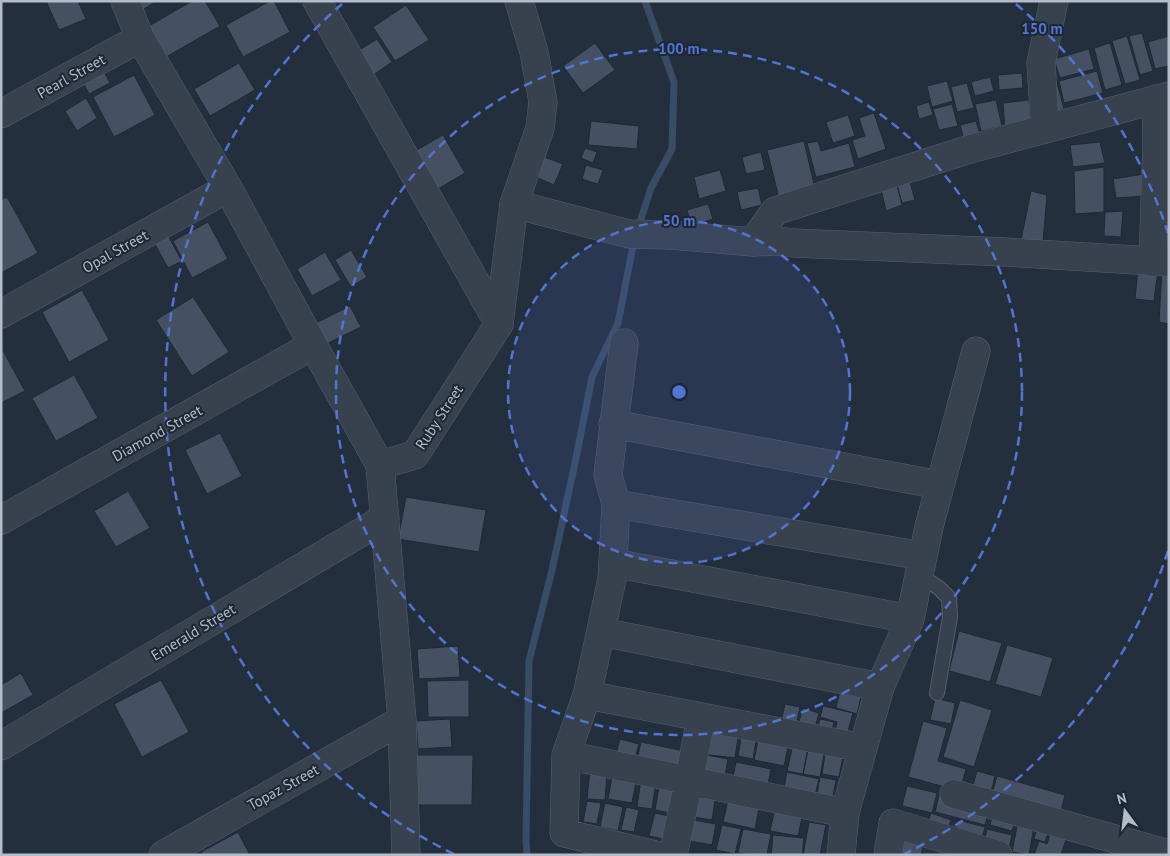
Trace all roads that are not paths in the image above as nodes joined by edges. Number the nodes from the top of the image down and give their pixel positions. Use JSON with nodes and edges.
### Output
{"nodes":[{"id":1,"x":125,"y":1,"type":"edge"},
{"id":2,"x":317,"y":1,"type":"edge"},
{"id":3,"x":519,"y":1,"type":"edge"},
{"id":4,"x":1054,"y":1,"type":"edge"},
{"id":5,"x":140,"y":38,"type":"junction"},
{"id":6,"x":1162,"y":97,"type":"edge"},
{"id":7,"x":1,"y":114,"type":"edge"},
{"id":8,"x":1045,"y":128,"type":"junction"},
{"id":9,"x":228,"y":188,"type":"junction"},
{"id":10,"x":514,"y":204,"type":"junction"},
{"id":11,"x":753,"y":242,"type":"junction"},
{"id":12,"x":1161,"y":262,"type":"edge"},
{"id":13,"x":1,"y":314,"type":"edge"},
{"id":14,"x":499,"y":324,"type":"junction"},
{"id":15,"x":624,"y":343,"type":"dead end"},
{"id":16,"x":313,"y":345,"type":"junction"},
{"id":17,"x":976,"y":350,"type":"dead end"},
{"id":18,"x":614,"y":424,"type":"junction"},
{"id":19,"x":380,"y":465,"type":"junction"},
{"id":20,"x":940,"y":485,"type":"junction"},
{"id":21,"x":616,"y":504,"type":"junction"},
{"id":22,"x":385,"y":518,"type":"junction"},
{"id":23,"x":1,"y":520,"type":"edge"},
{"id":24,"x":613,"y":563,"type":"junction"},
{"id":25,"x":921,"y":566,"type":"junction"},
{"id":26,"x":910,"y":619,"type":"junction"},
{"id":27,"x":601,"y":632,"type":"junction"},
{"id":28,"x":880,"y":686,"type":"junction"},
{"id":29,"x":937,"y":693,"type":"dead end"},
{"id":30,"x":587,"y":695,"type":"junction"},
{"id":31,"x":701,"y":718,"type":"junction"},
{"id":32,"x":402,"y":720,"type":"junction"},
{"id":33,"x":1,"y":746,"type":"edge"},
{"id":34,"x":863,"y":748,"type":"junction"},
{"id":35,"x":566,"y":755,"type":"junction"},
{"id":36,"x":689,"y":781,"type":"junction"},
{"id":37,"x":954,"y":794,"type":"dead end"},
{"id":38,"x":845,"y":813,"type":"junction"},
{"id":39,"x":167,"y":854,"type":"edge"},
{"id":40,"x":1169,"y":854,"type":"edge"},
{"id":41,"x":406,"y":855,"type":"edge"},
{"id":42,"x":656,"y":855,"type":"edge"},
{"id":43,"x":673,"y":855,"type":"edge"},
{"id":44,"x":841,"y":855,"type":"edge"},
{"id":45,"x":888,"y":855,"type":"edge"},
{"id":46,"x":998,"y":855,"type":"edge"}],
"edges":[{"from":1,"to":5,"type":"street"},
{"from":2,"to":14,"type":"street"},
{"from":3,"to":10,"type":"street","name":"Ruby Street"},
{"from":4,"to":8,"type":"street"},
{"from":5,"to":7,"type":"street","name":"Pearl Street"},
{"from":5,"to":9,"type":"street"},
{"from":6,"to":8,"type":"street"},
{"from":6,"to":12,"type":"street"},
{"from":8,"to":11,"type":"street"},
{"from":9,"to":13,"type":"street","name":"Opal Street"},
{"from":9,"to":16,"type":"street"},
{"from":10,"to":11,"type":"street"},
{"from":10,"to":14,"type":"street","name":"Ruby Street"},
{"from":11,"to":12,"type":"street"},
{"from":14,"to":19,"type":"street","name":"Ruby Street"},
{"from":15,"to":18,"type":"street"},
{"from":16,"to":19,"type":"street"},
{"from":16,"to":23,"type":"street","name":"Diamond Street"},
{"from":17,"to":20,"type":"street"},
{"from":18,"to":20,"type":"street"},
{"from":18,"to":21,"type":"street"},
{"from":19,"to":22,"type":"street"},
{"from":20,"to":25,"type":"street"},
{"from":21,"to":24,"type":"street"},
{"from":21,"to":25,"type":"street"},
{"from":22,"to":32,"type":"street"},
{"from":22,"to":33,"type":"street","name":"Emerald Street"},
{"from":24,"to":26,"type":"street"},
{"from":24,"to":27,"type":"street"},
{"from":25,"to":26,"type":"street"},
{"from":25,"to":29,"type":"lane"},
{"from":26,"to":28,"type":"street"},
{"from":27,"to":28,"type":"street"},
{"from":27,"to":30,"type":"street"},
{"from":28,"to":34,"type":"street"},
{"from":30,"to":31,"type":"street"},
{"from":30,"to":35,"type":"street"},
{"from":31,"to":34,"type":"street"},
{"from":31,"to":36,"type":"street"},
{"from":32,"to":39,"type":"street","name":"Topaz Street"},
{"from":32,"to":41,"type":"street"},
{"from":34,"to":38,"type":"street"},
{"from":35,"to":36,"type":"street"},
{"from":35,"to":42,"type":"street"},
{"from":36,"to":38,"type":"street"},
{"from":36,"to":43,"type":"street"},
{"from":37,"to":40,"type":"street"},
{"from":38,"to":44,"type":"street"},
{"from":45,"to":46,"type":"street"}]}
